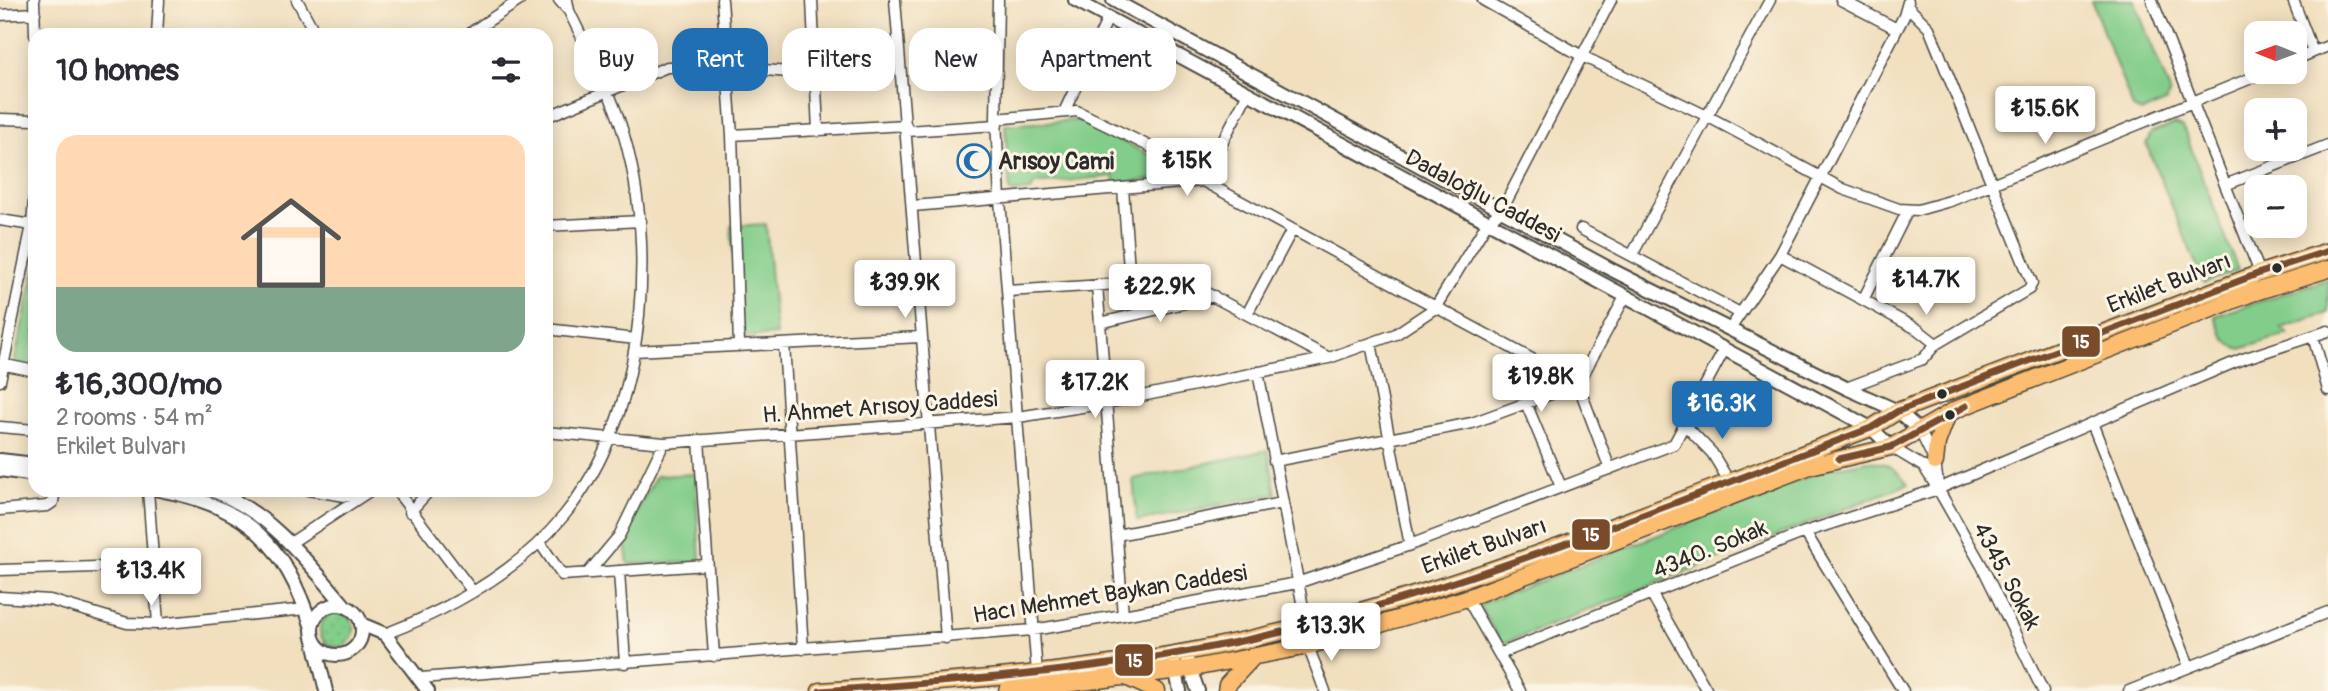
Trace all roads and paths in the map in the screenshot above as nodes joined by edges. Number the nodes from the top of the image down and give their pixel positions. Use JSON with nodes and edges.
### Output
{"nodes":[{"id":1,"x":34,"y":0,"type":"edge"},
{"id":2,"x":159,"y":0,"type":"edge"},
{"id":3,"x":297,"y":0,"type":"edge"},
{"id":4,"x":559,"y":0,"type":"edge"},
{"id":5,"x":722,"y":0,"type":"edge"},
{"id":6,"x":812,"y":0,"type":"edge"},
{"id":7,"x":895,"y":0,"type":"edge"},
{"id":8,"x":998,"y":0,"type":"edge"},
{"id":9,"x":1075,"y":0,"type":"edge"},
{"id":10,"x":1113,"y":0,"type":"edge"},
{"id":11,"x":1483,"y":0,"type":"edge"},
{"id":12,"x":1611,"y":0,"type":"edge"},
{"id":13,"x":1770,"y":0,"type":"edge"},
{"id":14,"x":1841,"y":0,"type":"edge"},
{"id":15,"x":2152,"y":0,"type":"edge"},
{"id":16,"x":2293,"y":0,"type":"edge"},
{"id":17,"x":522,"y":1,"type":"edge"},
{"id":18,"x":1908,"y":3,"type":"edge"},
{"id":19,"x":568,"y":5,"type":"edge"},
{"id":20,"x":35,"y":13,"type":"junction"},
{"id":21,"x":0,"y":15,"type":"edge"},
{"id":22,"x":1109,"y":16,"type":"junction"},
{"id":23,"x":35,"y":28,"type":"edge"},
{"id":24,"x":158,"y":28,"type":"edge"},
{"id":25,"x":312,"y":28,"type":"edge"},
{"id":26,"x":478,"y":28,"type":"edge"},
{"id":27,"x":724,"y":28,"type":"edge"},
{"id":28,"x":813,"y":28,"type":"edge"},
{"id":29,"x":1898,"y":29,"type":"junction"},
{"id":30,"x":2328,"y":46,"type":"edge"},
{"id":31,"x":2313,"y":51,"type":"junction"},
{"id":32,"x":2307,"y":54,"type":"edge"},
{"id":33,"x":1581,"y":56,"type":"junction"},
{"id":34,"x":672,"y":68,"type":"edge"},
{"id":35,"x":2244,"y":82,"type":"edge"},
{"id":36,"x":729,"y":91,"type":"edge"},
{"id":37,"x":816,"y":91,"type":"edge"},
{"id":38,"x":608,"y":92,"type":"junction"},
{"id":39,"x":1248,"y":93,"type":"junction"},
{"id":40,"x":2193,"y":104,"type":"junction"},
{"id":41,"x":1064,"y":112,"type":"junction"},
{"id":42,"x":553,"y":114,"type":"edge"},
{"id":43,"x":1707,"y":116,"type":"junction"},
{"id":44,"x":0,"y":119,"type":"edge"},
{"id":45,"x":28,"y":120,"type":"edge"},
{"id":46,"x":996,"y":122,"type":"junction"},
{"id":47,"x":906,"y":128,"type":"junction"},
{"id":48,"x":818,"y":131,"type":"junction"},
{"id":49,"x":732,"y":135,"type":"junction"},
{"id":50,"x":2328,"y":145,"type":"edge"},
{"id":51,"x":1204,"y":177,"type":"junction"},
{"id":52,"x":1820,"y":177,"type":"junction"},
{"id":53,"x":1993,"y":183,"type":"junction"},
{"id":54,"x":2225,"y":185,"type":"junction"},
{"id":55,"x":1123,"y":188,"type":"junction"},
{"id":56,"x":1000,"y":200,"type":"junction"},
{"id":57,"x":913,"y":206,"type":"junction"},
{"id":58,"x":1502,"y":210,"type":"junction"},
{"id":59,"x":1908,"y":210,"type":"junction"},
{"id":60,"x":0,"y":220,"type":"edge"},
{"id":61,"x":641,"y":220,"type":"junction"},
{"id":62,"x":1488,"y":223,"type":"junction"},
{"id":63,"x":28,"y":224,"type":"edge"},
{"id":64,"x":553,"y":226,"type":"edge"},
{"id":65,"x":1581,"y":229,"type":"dead end"},
{"id":66,"x":1292,"y":230,"type":"junction"},
{"id":67,"x":28,"y":244,"type":"edge"},
{"id":68,"x":2328,"y":251,"type":"edge"},
{"id":69,"x":1632,"y":255,"type":"junction"},
{"id":70,"x":1780,"y":255,"type":"junction"},
{"id":71,"x":2328,"y":269,"type":"edge"},
{"id":72,"x":2260,"y":273,"type":"junction"},
{"id":73,"x":1130,"y":283,"type":"junction"},
{"id":74,"x":1097,"y":285,"type":"junction"},
{"id":75,"x":1008,"y":290,"type":"junction"},
{"id":76,"x":1214,"y":296,"type":"junction"},
{"id":77,"x":1625,"y":297,"type":"junction"},
{"id":78,"x":1863,"y":300,"type":"junction"},
{"id":79,"x":1435,"y":308,"type":"junction"},
{"id":80,"x":1740,"y":313,"type":"junction"},
{"id":81,"x":1247,"y":314,"type":"junction"},
{"id":82,"x":1100,"y":323,"type":"junction"},
{"id":83,"x":1730,"y":329,"type":"junction"},
{"id":84,"x":553,"y":330,"type":"edge"},
{"id":85,"x":2328,"y":331,"type":"edge"},
{"id":86,"x":2313,"y":336,"type":"junction"},
{"id":87,"x":921,"y":337,"type":"junction"},
{"id":88,"x":636,"y":339,"type":"junction"},
{"id":89,"x":1371,"y":343,"type":"junction"},
{"id":90,"x":739,"y":344,"type":"junction"},
{"id":91,"x":784,"y":344,"type":"junction"},
{"id":92,"x":1936,"y":344,"type":"junction"},
{"id":93,"x":1724,"y":350,"type":"junction"},
{"id":94,"x":634,"y":351,"type":"junction"},
{"id":95,"x":1329,"y":358,"type":"junction"},
{"id":96,"x":2,"y":364,"type":"edge"},
{"id":97,"x":28,"y":370,"type":"edge"},
{"id":98,"x":1258,"y":372,"type":"junction"},
{"id":99,"x":0,"y":381,"type":"edge"},
{"id":100,"x":1578,"y":384,"type":"junction"},
{"id":101,"x":1846,"y":388,"type":"junction"},
{"id":102,"x":2328,"y":390,"type":"edge"},
{"id":103,"x":1107,"y":403,"type":"junction"},
{"id":104,"x":1526,"y":403,"type":"junction"},
{"id":105,"x":1898,"y":411,"type":"junction"},
{"id":106,"x":1947,"y":416,"type":"junction"},
{"id":107,"x":1018,"y":417,"type":"junction"},
{"id":108,"x":927,"y":422,"type":"junction"},
{"id":109,"x":2092,"y":424,"type":"junction"},
{"id":110,"x":1685,"y":425,"type":"junction"},
{"id":111,"x":0,"y":427,"type":"edge"},
{"id":112,"x":1871,"y":428,"type":"junction"},
{"id":113,"x":28,"y":429,"type":"edge"},
{"id":114,"x":1920,"y":431,"type":"junction"},
{"id":115,"x":553,"y":433,"type":"edge"},
{"id":116,"x":790,"y":433,"type":"junction"},
{"id":117,"x":611,"y":440,"type":"junction"},
{"id":118,"x":699,"y":440,"type":"junction"},
{"id":119,"x":1389,"y":440,"type":"junction"},
{"id":120,"x":664,"y":443,"type":"junction"},
{"id":121,"x":1891,"y":447,"type":"junction"},
{"id":122,"x":0,"y":460,"type":"edge"},
{"id":123,"x":1274,"y":461,"type":"junction"},
{"id":124,"x":1936,"y":462,"type":"junction"},
{"id":125,"x":28,"y":463,"type":"edge"},
{"id":126,"x":1610,"y":469,"type":"junction"},
{"id":127,"x":0,"y":470,"type":"edge"},
{"id":128,"x":28,"y":474,"type":"edge"},
{"id":129,"x":1729,"y":481,"type":"junction"},
{"id":130,"x":1561,"y":487,"type":"junction"},
{"id":131,"x":1938,"y":489,"type":"junction"},
{"id":132,"x":54,"y":497,"type":"edge"},
{"id":133,"x":149,"y":497,"type":"edge"},
{"id":134,"x":184,"y":497,"type":"edge"},
{"id":135,"x":225,"y":497,"type":"edge"},
{"id":136,"x":352,"y":497,"type":"edge"},
{"id":137,"x":400,"y":497,"type":"edge"},
{"id":138,"x":424,"y":497,"type":"edge"},
{"id":139,"x":358,"y":498,"type":"joint"},
{"id":140,"x":1282,"y":503,"type":"junction"},
{"id":141,"x":0,"y":510,"type":"edge"},
{"id":142,"x":410,"y":512,"type":"junction"},
{"id":143,"x":1805,"y":532,"type":"junction"},
{"id":144,"x":1117,"y":535,"type":"junction"},
{"id":145,"x":540,"y":542,"type":"junction"},
{"id":146,"x":289,"y":544,"type":"junction"},
{"id":147,"x":1410,"y":545,"type":"junction"},
{"id":148,"x":706,"y":565,"type":"junction"},
{"id":149,"x":97,"y":567,"type":"dead end"},
{"id":150,"x":0,"y":570,"type":"edge"},
{"id":151,"x":619,"y":571,"type":"junction"},
{"id":152,"x":588,"y":573,"type":"junction"},
{"id":153,"x":1297,"y":583,"type":"junction"},
{"id":154,"x":473,"y":592,"type":"junction"},
{"id":155,"x":1651,"y":593,"type":"junction"},
{"id":156,"x":0,"y":597,"type":"edge"},
{"id":157,"x":1467,"y":598,"type":"junction"},
{"id":158,"x":346,"y":607,"type":"junction"},
{"id":159,"x":306,"y":609,"type":"junction"},
{"id":160,"x":2328,"y":612,"type":"edge"},
{"id":161,"x":1123,"y":615,"type":"junction"},
{"id":162,"x":1306,"y":623,"type":"junction"},
{"id":163,"x":158,"y":624,"type":"junction"},
{"id":164,"x":361,"y":624,"type":"junction"},
{"id":165,"x":1033,"y":630,"type":"junction"},
{"id":166,"x":313,"y":634,"type":"junction"},
{"id":167,"x":384,"y":635,"type":"junction"},
{"id":168,"x":946,"y":638,"type":"junction"},
{"id":169,"x":1308,"y":646,"type":"junction"},
{"id":170,"x":803,"y":649,"type":"junction"},
{"id":171,"x":1180,"y":652,"type":"junction"},
{"id":172,"x":1499,"y":654,"type":"junction"},
{"id":173,"x":714,"y":656,"type":"junction"},
{"id":174,"x":1253,"y":657,"type":"junction"},
{"id":175,"x":625,"y":663,"type":"junction"},
{"id":176,"x":2189,"y":666,"type":"junction"},
{"id":177,"x":1181,"y":670,"type":"junction"},
{"id":178,"x":1037,"y":673,"type":"junction"},
{"id":179,"x":1126,"y":677,"type":"junction"},
{"id":180,"x":421,"y":678,"type":"junction"},
{"id":181,"x":2041,"y":686,"type":"edge"},
{"id":182,"x":326,"y":691,"type":"edge"},
{"id":183,"x":428,"y":691,"type":"edge"},
{"id":184,"x":820,"y":691,"type":"edge"},
{"id":185,"x":1007,"y":691,"type":"edge"},
{"id":186,"x":1157,"y":691,"type":"edge"},
{"id":187,"x":1181,"y":691,"type":"edge"},
{"id":188,"x":1198,"y":691,"type":"edge"},
{"id":189,"x":1226,"y":691,"type":"edge"},
{"id":190,"x":1325,"y":691,"type":"edge"},
{"id":191,"x":1520,"y":691,"type":"edge"},
{"id":192,"x":1707,"y":691,"type":"edge"},
{"id":193,"x":1903,"y":691,"type":"edge"},
{"id":194,"x":2048,"y":691,"type":"edge"},
{"id":195,"x":2129,"y":691,"type":"edge"}],
"edges":[{"from":1,"to":20,"type":"street"},
{"from":2,"to":24,"type":"street"},
{"from":3,"to":25,"type":"street"},
{"from":4,"to":19,"type":"street"},
{"from":5,"to":27,"type":"street"},
{"from":6,"to":28,"type":"street"},
{"from":7,"to":47,"type":"street"},
{"from":8,"to":46,"type":"street"},
{"from":9,"to":22,"type":"street","name":"Dadaloğlu Caddesi"},
{"from":10,"to":58,"type":"street","name":"Dadaloğlu Caddesi"},
{"from":11,"to":33,"type":"street"},
{"from":12,"to":33,"type":"street","name":"H. Ahmet Arısoy Caddesi"},
{"from":13,"to":43,"type":"street"},
{"from":14,"to":29,"type":"street"},
{"from":15,"to":40,"type":"street"},
{"from":16,"to":31,"type":"street"},
{"from":17,"to":26,"type":"street"},
{"from":18,"to":29,"type":"street"},
{"from":18,"to":53,"type":"street"},
{"from":19,"to":38,"type":"street"},
{"from":20,"to":21,"type":"street"},
{"from":20,"to":23,"type":"street"},
{"from":22,"to":39,"type":"street","name":"Dadaloğlu Caddesi"},
{"from":22,"to":41,"type":"street"},
{"from":29,"to":52,"type":"street"},
{"from":30,"to":31,"type":"street"},
{"from":31,"to":32,"type":"street"},
{"from":33,"to":43,"type":"street"},
{"from":33,"to":58,"type":"street","name":"H. Ahmet Arısoy Caddesi"},
{"from":34,"to":38,"type":"street"},
{"from":35,"to":40,"type":"street"},
{"from":36,"to":49,"type":"street"},
{"from":37,"to":48,"type":"street"},
{"from":38,"to":42,"type":"street"},
{"from":38,"to":61,"type":"street"},
{"from":39,"to":51,"type":"street"},
{"from":39,"to":62,"type":"street","name":"Dadaloğlu Caddesi"},
{"from":40,"to":53,"type":"street"},
{"from":40,"to":54,"type":"street"},
{"from":41,"to":46,"type":"street"},
{"from":41,"to":51,"type":"street"},
{"from":43,"to":52,"type":"street"},
{"from":43,"to":69,"type":"street"},
{"from":44,"to":45,"type":"street"},
{"from":46,"to":47,"type":"street"},
{"from":46,"to":56,"type":"street"},
{"from":47,"to":48,"type":"street"},
{"from":47,"to":57,"type":"street"},
{"from":48,"to":49,"type":"street"},
{"from":49,"to":90,"type":"street"},
{"from":50,"to":54,"type":"street"},
{"from":51,"to":55,"type":"street"},
{"from":51,"to":66,"type":"street"},
{"from":52,"to":59,"type":"street"},
{"from":52,"to":70,"type":"street"},
{"from":53,"to":59,"type":"street"},
{"from":53,"to":92,"type":"street"},
{"from":54,"to":72,"type":"street"},
{"from":55,"to":56,"type":"street"},
{"from":55,"to":73,"type":"street"},
{"from":56,"to":57,"type":"street"},
{"from":56,"to":75,"type":"street"},
{"from":57,"to":87,"type":"street"},
{"from":58,"to":62,"type":"street","name":"H. Ahmet Arısoy Caddesi"},
{"from":58,"to":83,"type":"street","name":"Dadaloğlu Caddesi"},
{"from":59,"to":78,"type":"street"},
{"from":60,"to":63,"type":"street"},
{"from":61,"to":64,"type":"street"},
{"from":61,"to":88,"type":"street"},
{"from":62,"to":77,"type":"street","name":"Dadaloğlu Caddesi"},
{"from":62,"to":79,"type":"street","name":"H. Ahmet Arısoy Caddesi"},
{"from":65,"to":69,"type":"street"},
{"from":66,"to":79,"type":"street"},
{"from":66,"to":81,"type":"street"},
{"from":67,"to":96,"type":"street"},
{"from":68,"to":72,"type":"main road","name":"Erkilet Bulvarı"},
{"from":69,"to":80,"type":"street"},
{"from":70,"to":78,"type":"street"},
{"from":70,"to":80,"type":"street"},
{"from":71,"to":106,"type":"main road","name":"Erkilet Bulvarı"},
{"from":72,"to":105,"type":"main road","name":"Erkilet Bulvarı"},
{"from":73,"to":74,"type":"street"},
{"from":73,"to":76,"type":"street"},
{"from":74,"to":75,"type":"street"},
{"from":74,"to":82,"type":"street"},
{"from":75,"to":107,"type":"street"},
{"from":76,"to":81,"type":"street"},
{"from":76,"to":82,"type":"street"},
{"from":77,"to":93,"type":"street","name":"Dadaloğlu Caddesi"},
{"from":77,"to":100,"type":"street"},
{"from":78,"to":92,"type":"street"},
{"from":79,"to":89,"type":"street","name":"H. Ahmet Arısoy Caddesi"},
{"from":79,"to":100,"type":"street"},
{"from":80,"to":83,"type":"street"},
{"from":81,"to":95,"type":"street"},
{"from":82,"to":103,"type":"street"},
{"from":83,"to":101,"type":"street","name":"Dadaloğlu Caddesi"},
{"from":84,"to":88,"type":"street"},
{"from":85,"to":86,"type":"street","name":"4340. Sokak"},
{"from":86,"to":102,"type":"street"},
{"from":86,"to":109,"type":"street","name":"4340. Sokak"},
{"from":87,"to":91,"type":"street"},
{"from":87,"to":108,"type":"street"},
{"from":88,"to":94,"type":"street"},
{"from":89,"to":95,"type":"street","name":"H. Ahmet Arısoy Caddesi"},
{"from":89,"to":119,"type":"street"},
{"from":90,"to":91,"type":"street"},
{"from":90,"to":94,"type":"street"},
{"from":91,"to":116,"type":"street"},
{"from":92,"to":101,"type":"street"},
{"from":93,"to":110,"type":"street","name":"Hacı Mehmet Baykan Caddesi"},
{"from":93,"to":112,"type":"street","name":"Dadaloğlu Caddesi"},
{"from":94,"to":117,"type":"street"},
{"from":95,"to":98,"type":"street","name":"H. Ahmet Arısoy Caddesi"},
{"from":96,"to":97,"type":"street"},
{"from":96,"to":99,"type":"street"},
{"from":98,"to":103,"type":"street","name":"H. Ahmet Arısoy Caddesi"},
{"from":98,"to":123,"type":"street"},
{"from":100,"to":104,"type":"street"},
{"from":100,"to":126,"type":"street"},
{"from":101,"to":105,"type":"street","name":"Dadaloğlu Caddesi"},
{"from":103,"to":107,"type":"street","name":"H. Ahmet Arısoy Caddesi"},
{"from":103,"to":144,"type":"street"},
{"from":104,"to":119,"type":"street"},
{"from":104,"to":130,"type":"street"},
{"from":105,"to":112,"type":"main road","name":"Erkilet Bulvarı"},
{"from":105,"to":114,"type":"street","name":"Dadaloğlu Caddesi"},
{"from":106,"to":114,"type":"main road","name":"Erkilet Bulvarı"},
{"from":106,"to":124,"type":"main road"},
{"from":107,"to":108,"type":"street","name":"H. Ahmet Arısoy Caddesi"},
{"from":107,"to":165,"type":"street"},
{"from":108,"to":116,"type":"street","name":"H. Ahmet Arısoy Caddesi"},
{"from":108,"to":168,"type":"street"},
{"from":109,"to":131,"type":"street","name":"4340. Sokak"},
{"from":109,"to":176,"type":"street"},
{"from":110,"to":126,"type":"street","name":"Hacı Mehmet Baykan Caddesi"},
{"from":110,"to":129,"type":"street"},
{"from":111,"to":113,"type":"street"},
{"from":112,"to":121,"type":"street","name":"Dadaloğlu Caddesi"},
{"from":112,"to":129,"type":"main road","name":"Erkilet Bulvarı"},
{"from":114,"to":121,"type":"main road","name":"Erkilet Bulvarı"},
{"from":114,"to":124,"type":"street","name":"4345. Sokak"},
{"from":115,"to":117,"type":"street","name":"H. Ahmet Arısoy Caddesi"},
{"from":116,"to":118,"type":"street","name":"H. Ahmet Arısoy Caddesi"},
{"from":116,"to":170,"type":"street"},
{"from":117,"to":120,"type":"street","name":"H. Ahmet Arısoy Caddesi"},
{"from":117,"to":145,"type":"street"},
{"from":118,"to":120,"type":"street","name":"H. Ahmet Arısoy Caddesi"},
{"from":118,"to":148,"type":"street"},
{"from":119,"to":123,"type":"street"},
{"from":119,"to":147,"type":"street"},
{"from":120,"to":152,"type":"street"},
{"from":121,"to":131,"type":"street","name":"4345. Sokak"},
{"from":121,"to":157,"type":"main road","name":"Erkilet Bulvarı"},
{"from":122,"to":125,"type":"street"},
{"from":123,"to":140,"type":"street"},
{"from":124,"to":131,"type":"street","name":"4345. Sokak"},
{"from":126,"to":130,"type":"street","name":"Hacı Mehmet Baykan Caddesi"},
{"from":127,"to":128,"type":"street"},
{"from":129,"to":162,"type":"main road","name":"Erkilet Bulvarı"},
{"from":130,"to":147,"type":"street","name":"Hacı Mehmet Baykan Caddesi"},
{"from":131,"to":143,"type":"street","name":"4340. Sokak"},
{"from":131,"to":181,"type":"street","name":"4345. Sokak"},
{"from":132,"to":141,"type":"street"},
{"from":133,"to":163,"type":"street"},
{"from":134,"to":159,"type":"street"},
{"from":135,"to":146,"type":"street"},
{"from":136,"to":139,"type":"street"},
{"from":137,"to":142,"type":"street"},
{"from":138,"to":142,"type":"street"},
{"from":139,"to":146,"type":"street"},
{"from":140,"to":144,"type":"street"},
{"from":140,"to":153,"type":"street"},
{"from":142,"to":154,"type":"street"},
{"from":143,"to":155,"type":"street","name":"4340. Sokak"},
{"from":143,"to":193,"type":"street"},
{"from":144,"to":161,"type":"street"},
{"from":145,"to":152,"type":"street"},
{"from":145,"to":154,"type":"street"},
{"from":146,"to":158,"type":"street"},
{"from":147,"to":153,"type":"street","name":"Hacı Mehmet Baykan Caddesi"},
{"from":148,"to":151,"type":"street"},
{"from":148,"to":173,"type":"street"},
{"from":149,"to":150,"type":"street"},
{"from":151,"to":152,"type":"street"},
{"from":151,"to":175,"type":"street"},
{"from":153,"to":161,"type":"street","name":"Hacı Mehmet Baykan Caddesi"},
{"from":153,"to":162,"type":"street"},
{"from":154,"to":167,"type":"street"},
{"from":155,"to":172,"type":"street","name":"4340. Sokak"},
{"from":155,"to":192,"type":"street"},
{"from":156,"to":163,"type":"street"},
{"from":157,"to":169,"type":"main road","name":"Erkilet Bulvarı"},
{"from":157,"to":172,"type":"street"},
{"from":158,"to":164,"type":"street"},
{"from":158,"to":166,"type":"street"},
{"from":159,"to":163,"type":"street"},
{"from":159,"to":166,"type":"street"},
{"from":160,"to":176,"type":"street"},
{"from":161,"to":165,"type":"street","name":"Hacı Mehmet Baykan Caddesi"},
{"from":162,"to":171,"type":"main road","name":"Erkilet Bulvarı"},
{"from":164,"to":166,"type":"street"},
{"from":164,"to":167,"type":"street"},
{"from":165,"to":168,"type":"street","name":"Hacı Mehmet Baykan Caddesi"},
{"from":165,"to":178,"type":"street"},
{"from":166,"to":182,"type":"street"},
{"from":167,"to":180,"type":"street"},
{"from":168,"to":170,"type":"street","name":"Hacı Mehmet Baykan Caddesi"},
{"from":169,"to":174,"type":"main road","name":"Erkilet Bulvarı"},
{"from":169,"to":190,"type":"street"},
{"from":170,"to":173,"type":"street","name":"Hacı Mehmet Baykan Caddesi"},
{"from":171,"to":177,"type":"street"},
{"from":171,"to":178,"type":"main road","name":"Erkilet Bulvarı"},
{"from":172,"to":191,"type":"street"},
{"from":173,"to":175,"type":"street","name":"Hacı Mehmet Baykan Caddesi"},
{"from":174,"to":177,"type":"main road","name":"Erkilet Bulvarı"},
{"from":174,"to":189,"type":"main road"},
{"from":175,"to":180,"type":"street","name":"Hacı Mehmet Baykan Caddesi"},
{"from":176,"to":195,"type":"street"},
{"from":177,"to":179,"type":"main road","name":"Erkilet Bulvarı"},
{"from":177,"to":187,"type":"street"},
{"from":177,"to":188,"type":"street"},
{"from":178,"to":184,"type":"main road","name":"Erkilet Bulvarı"},
{"from":179,"to":185,"type":"main road","name":"Erkilet Bulvarı"},
{"from":179,"to":186,"type":"main road"},
{"from":180,"to":183,"type":"street"},
{"from":181,"to":194,"type":"street","name":"4345. Sokak"}]}
